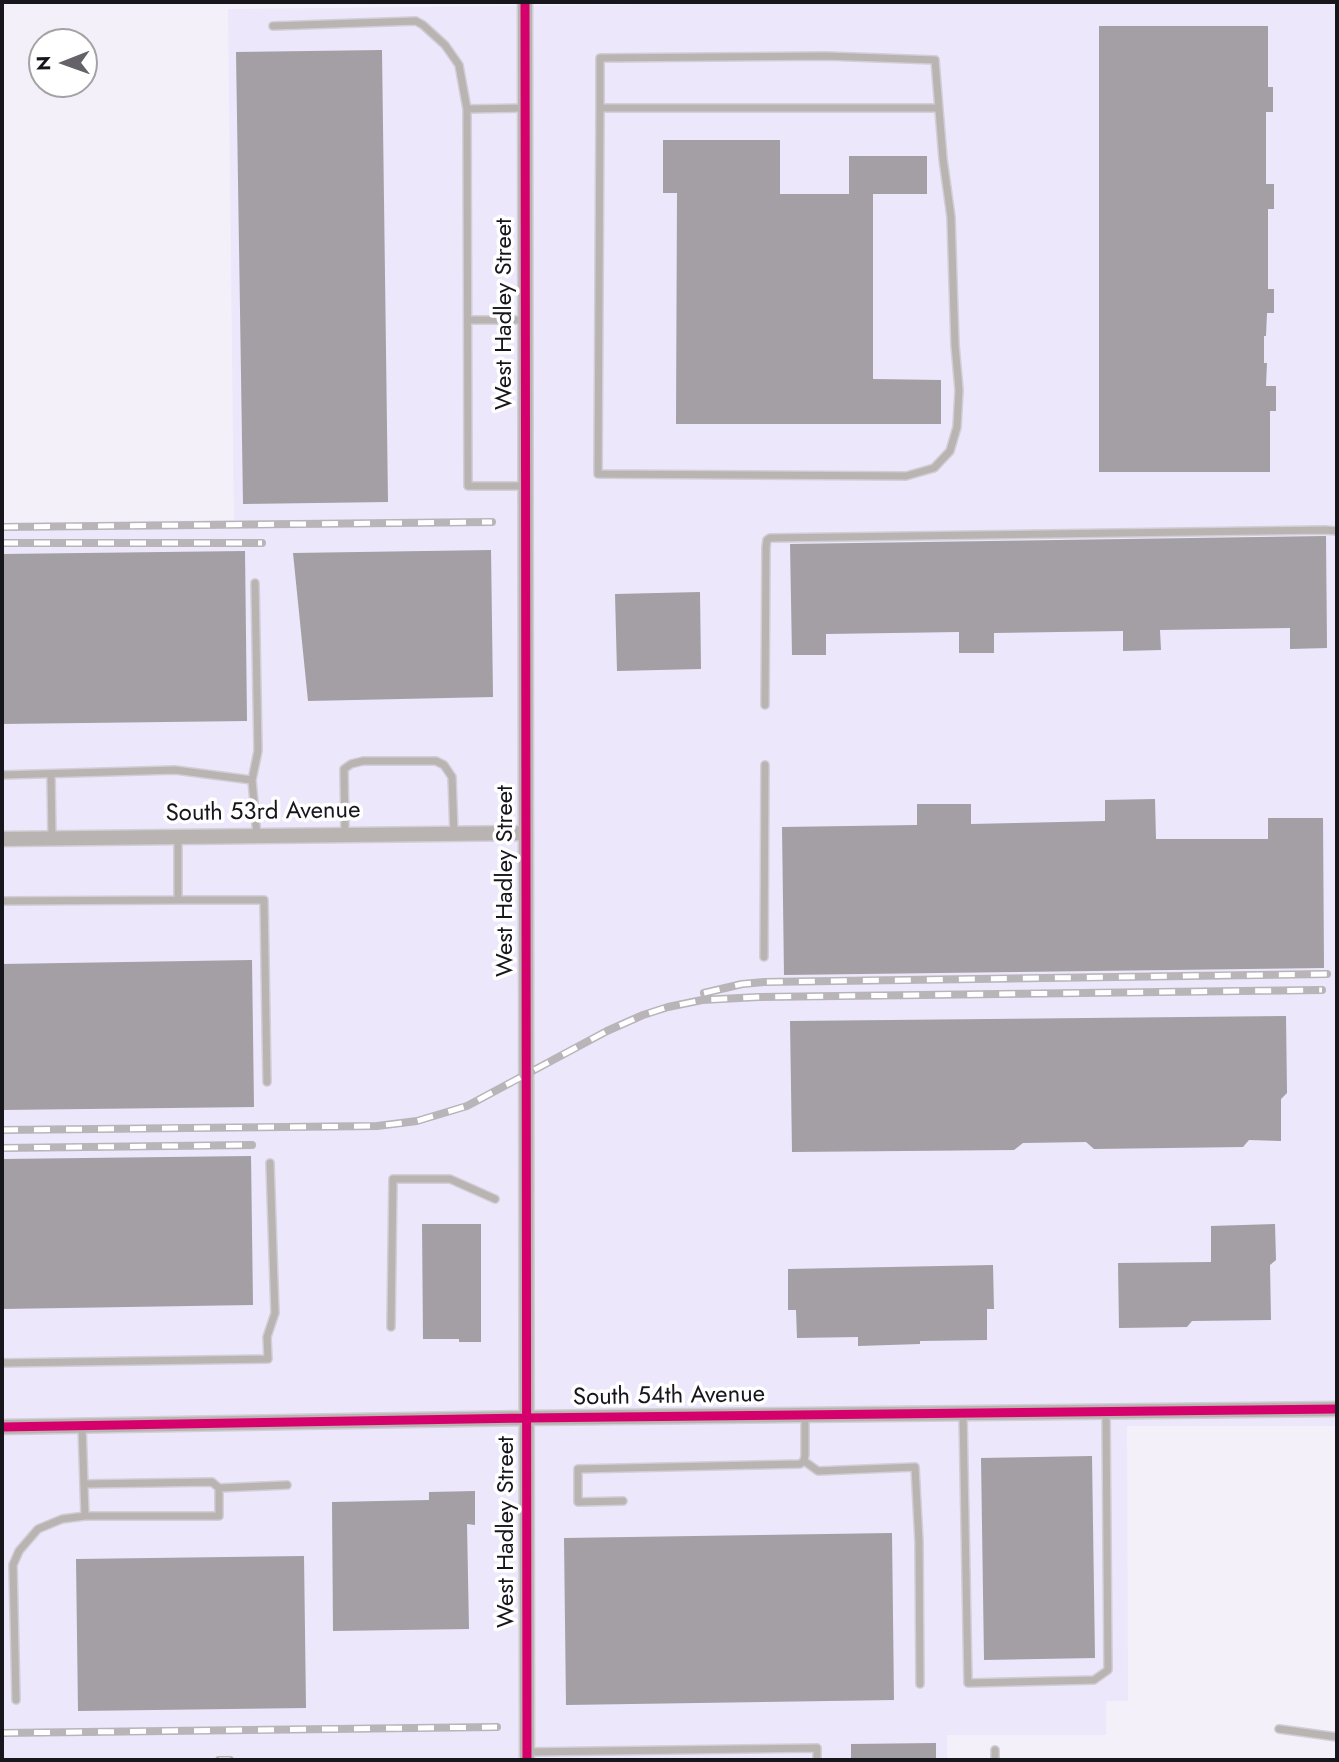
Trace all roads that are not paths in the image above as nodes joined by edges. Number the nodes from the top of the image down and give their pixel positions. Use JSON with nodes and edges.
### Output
{"nodes":[{"id":1,"x":525,"y":2,"type":"edge"},
{"id":2,"x":273,"y":26,"type":"dead end"},
{"id":3,"x":525,"y":108,"type":"junction"},
{"id":4,"x":600,"y":108,"type":"junction"},
{"id":5,"x":938,"y":108,"type":"junction"},
{"id":6,"x":467,"y":109,"type":"junction"},
{"id":7,"x":468,"y":320,"type":"junction"},
{"id":8,"x":525,"y":320,"type":"junction"},
{"id":9,"x":525,"y":486,"type":"junction"},
{"id":10,"x":1337,"y":531,"type":"edge"},
{"id":11,"x":254,"y":583,"type":"dead end"},
{"id":12,"x":765,"y":705,"type":"dead end"},
{"id":13,"x":765,"y":765,"type":"dead end"},
{"id":14,"x":51,"y":774,"type":"junction"},
{"id":15,"x":2,"y":775,"type":"edge"},
{"id":16,"x":252,"y":780,"type":"junction"},
{"id":17,"x":525,"y":833,"type":"junction"},
{"id":18,"x":454,"y":834,"type":"junction"},
{"id":19,"x":345,"y":835,"type":"junction"},
{"id":20,"x":257,"y":836,"type":"junction"},
{"id":21,"x":178,"y":837,"type":"junction"},
{"id":22,"x":52,"y":838,"type":"junction"},
{"id":23,"x":2,"y":839,"type":"edge"},
{"id":24,"x":178,"y":900,"type":"junction"},
{"id":25,"x":2,"y":901,"type":"edge"},
{"id":26,"x":764,"y":957,"type":"dead end"},
{"id":27,"x":267,"y":1082,"type":"dead end"},
{"id":28,"x":270,"y":1163,"type":"dead end"},
{"id":29,"x":495,"y":1199,"type":"dead end"},
{"id":30,"x":391,"y":1327,"type":"dead end"},
{"id":31,"x":2,"y":1363,"type":"edge"},
{"id":32,"x":1337,"y":1409,"type":"edge"},
{"id":33,"x":1106,"y":1412,"type":"junction"},
{"id":34,"x":962,"y":1413,"type":"junction"},
{"id":35,"x":805,"y":1415,"type":"junction"},
{"id":36,"x":526,"y":1418,"type":"junction"},
{"id":37,"x":82,"y":1425,"type":"junction"},
{"id":38,"x":2,"y":1427,"type":"edge"},
{"id":39,"x":804,"y":1461,"type":"junction"},
{"id":40,"x":84,"y":1484,"type":"junction"},
{"id":41,"x":287,"y":1485,"type":"dead end"},
{"id":42,"x":219,"y":1488,"type":"junction"},
{"id":43,"x":622,"y":1501,"type":"dead end"},
{"id":44,"x":85,"y":1516,"type":"junction"},
{"id":45,"x":920,"y":1684,"type":"dead end"},
{"id":46,"x":16,"y":1700,"type":"dead end"},
{"id":47,"x":1279,"y":1729,"type":"dead end"},
{"id":48,"x":1337,"y":1737,"type":"edge"},
{"id":49,"x":995,"y":1750,"type":"dead end"},
{"id":50,"x":527,"y":1756,"type":"edge"},
{"id":51,"x":817,"y":1760,"type":"edge"},
{"id":52,"x":995,"y":1760,"type":"edge"}],
"edges":[{"from":1,"to":3,"type":"street","name":"West Hadley Street"},
{"from":2,"to":6,"type":"lane"},
{"from":3,"to":6,"type":"lane"},
{"from":3,"to":8,"type":"street","name":"West Hadley Street"},
{"from":4,"to":5,"type":"lane"},
{"from":4,"to":5,"type":"lane"},
{"from":4,"to":5,"type":"lane"},
{"from":6,"to":7,"type":"lane"},
{"from":7,"to":8,"type":"lane"},
{"from":7,"to":9,"type":"lane"},
{"from":8,"to":9,"type":"street","name":"West Hadley Street"},
{"from":9,"to":17,"type":"street","name":"West Hadley Street"},
{"from":10,"to":12,"type":"lane"},
{"from":11,"to":16,"type":"lane"},
{"from":13,"to":26,"type":"lane"},
{"from":14,"to":15,"type":"lane"},
{"from":14,"to":16,"type":"lane"},
{"from":14,"to":22,"type":"lane"},
{"from":16,"to":20,"type":"lane"},
{"from":17,"to":18,"type":"street","name":"South 53rd Avenue"},
{"from":17,"to":36,"type":"street","name":"West Hadley Street"},
{"from":18,"to":19,"type":"street","name":"South 53rd Avenue"},
{"from":18,"to":19,"type":"lane"},
{"from":19,"to":20,"type":"street","name":"South 53rd Avenue"},
{"from":20,"to":21,"type":"street","name":"South 53rd Avenue"},
{"from":21,"to":22,"type":"street","name":"South 53rd Avenue"},
{"from":21,"to":24,"type":"lane"},
{"from":22,"to":23,"type":"street","name":"South 53rd Avenue"},
{"from":24,"to":25,"type":"lane"},
{"from":24,"to":27,"type":"lane"},
{"from":28,"to":31,"type":"lane"},
{"from":29,"to":30,"type":"lane"},
{"from":32,"to":33,"type":"street","name":"South 54th Avenue"},
{"from":33,"to":34,"type":"street","name":"South 54th Avenue"},
{"from":33,"to":34,"type":"lane"},
{"from":34,"to":35,"type":"street","name":"South 54th Avenue"},
{"from":35,"to":36,"type":"street","name":"South 54th Avenue"},
{"from":35,"to":39,"type":"lane"},
{"from":36,"to":37,"type":"street","name":"South 54th Avenue"},
{"from":36,"to":50,"type":"street","name":"West Hadley Street"},
{"from":37,"to":38,"type":"street","name":"South 54th Avenue"},
{"from":37,"to":40,"type":"lane"},
{"from":39,"to":43,"type":"lane"},
{"from":39,"to":45,"type":"lane"},
{"from":40,"to":42,"type":"lane"},
{"from":40,"to":44,"type":"lane"},
{"from":41,"to":42,"type":"lane"},
{"from":42,"to":44,"type":"lane"},
{"from":44,"to":46,"type":"lane"},
{"from":47,"to":48,"type":"lane"},
{"from":49,"to":52,"type":"lane"},
{"from":50,"to":51,"type":"lane"}]}
